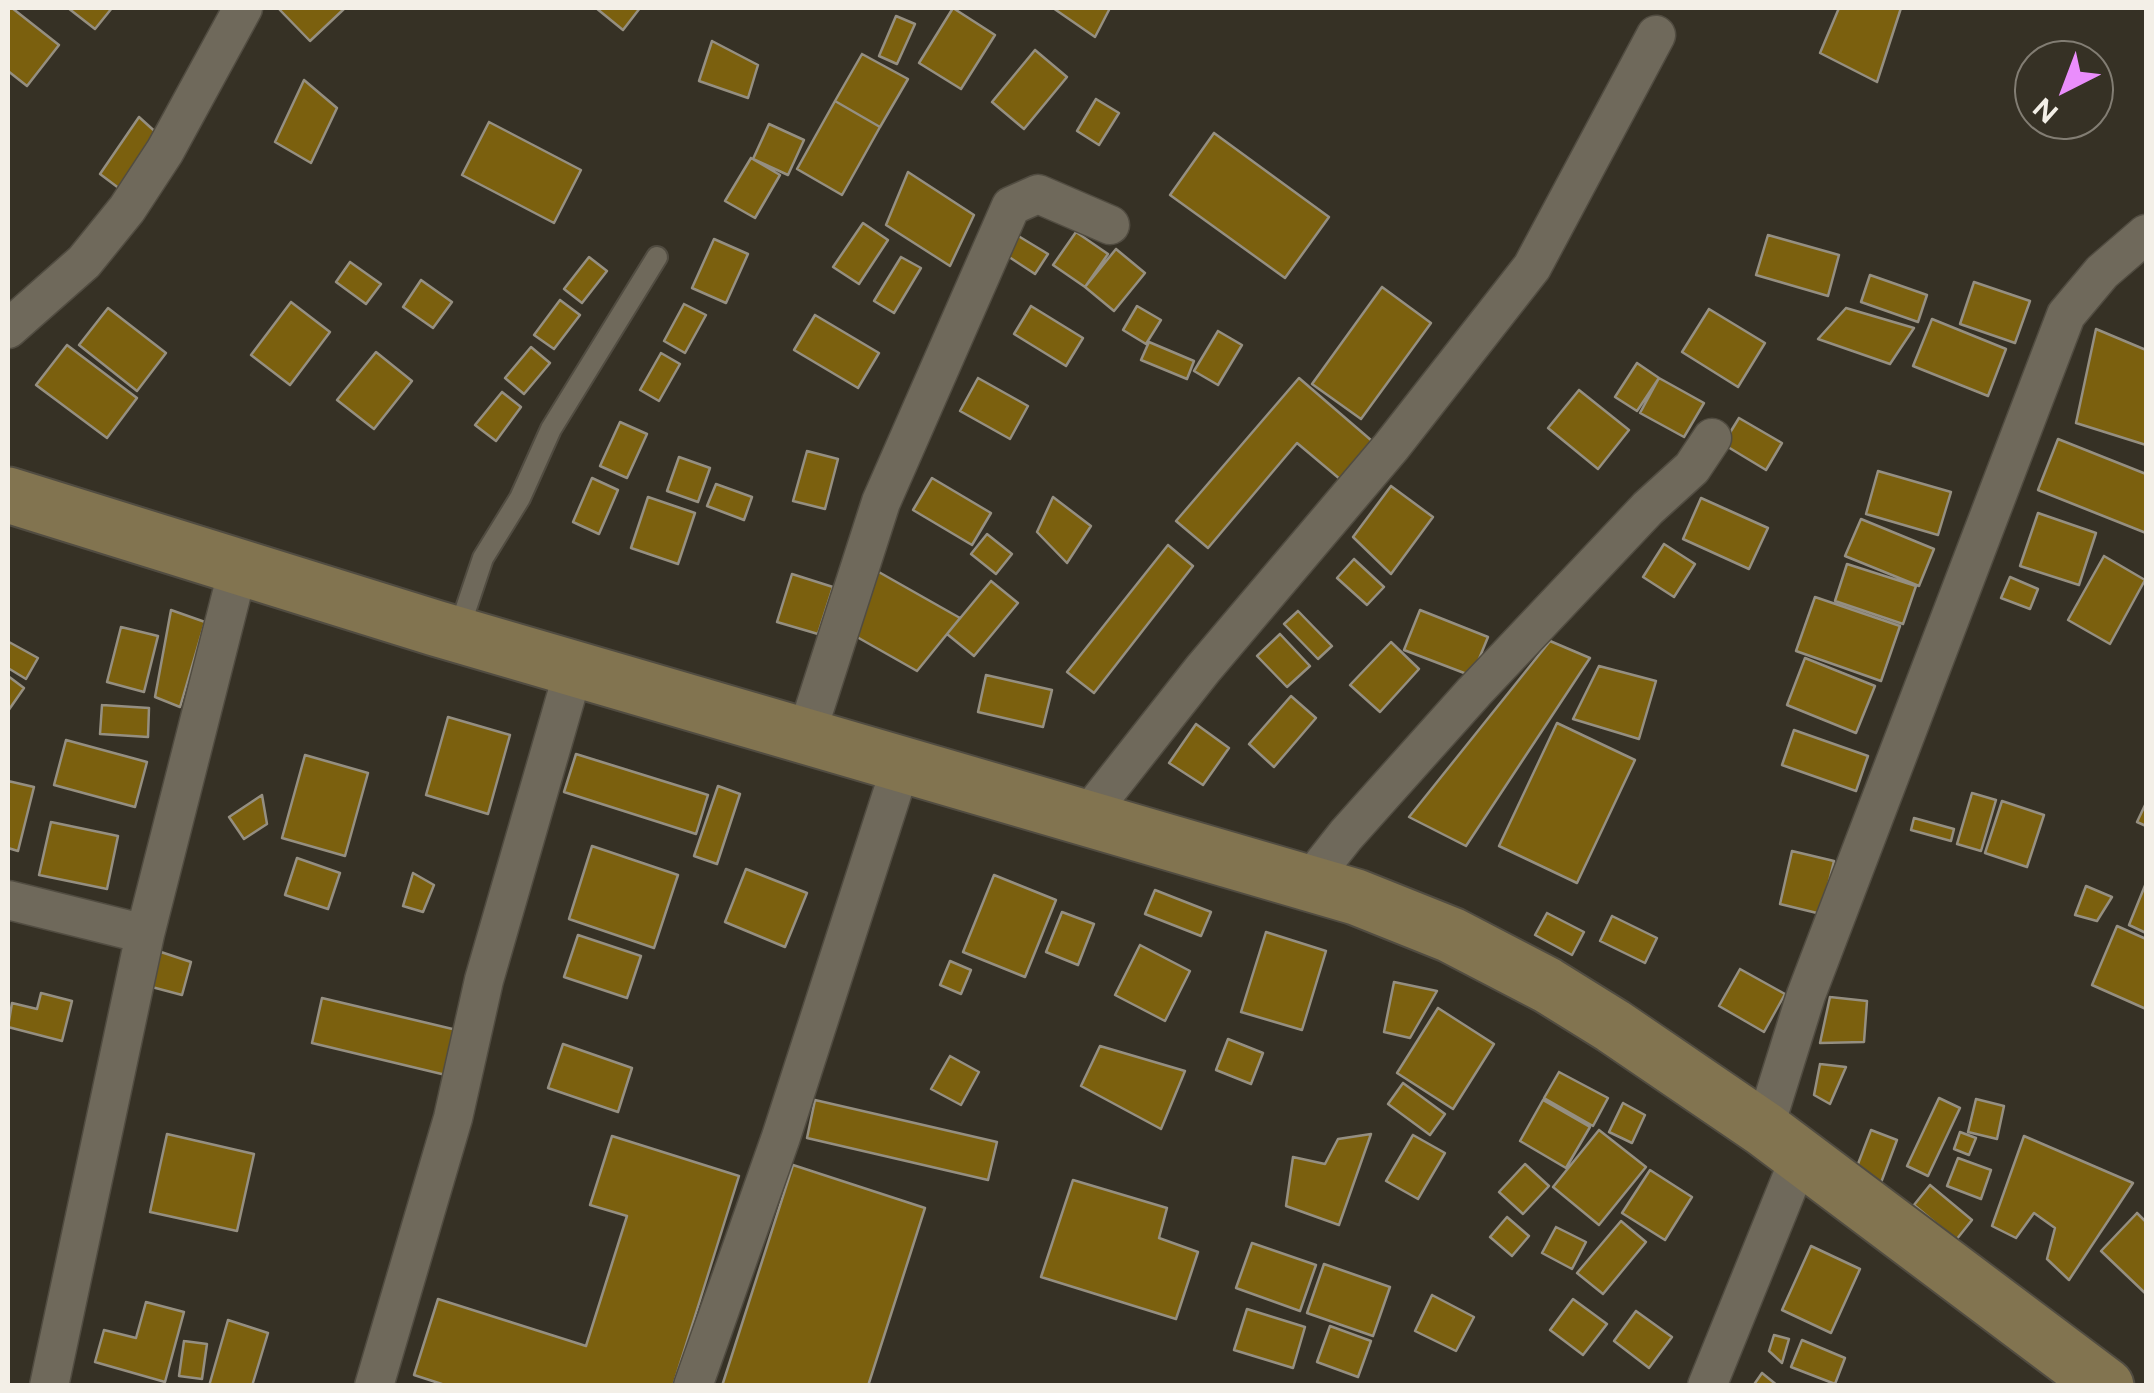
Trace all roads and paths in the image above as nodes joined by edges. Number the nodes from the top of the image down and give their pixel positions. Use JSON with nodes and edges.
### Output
{"nodes":[{"id":1,"x":243,"y":8,"type":"edge"},
{"id":2,"x":1656,"y":35,"type":"dead end"},
{"id":3,"x":1110,"y":225,"type":"dead end"},
{"id":4,"x":2146,"y":234,"type":"edge"},
{"id":5,"x":657,"y":256,"type":"dead end"},
{"id":6,"x":8,"y":328,"type":"edge"},
{"id":7,"x":1712,"y":438,"type":"dead end"},
{"id":8,"x":8,"y":496,"type":"edge"},
{"id":9,"x":238,"y":568,"type":"junction"},
{"id":10,"x":457,"y":634,"type":"junction"},
{"id":11,"x":574,"y":669,"type":"junction"},
{"id":12,"x":805,"y":738,"type":"junction"},
{"id":13,"x":901,"y":766,"type":"junction"},
{"id":14,"x":1084,"y":820,"type":"junction"},
{"id":15,"x":1308,"y":884,"type":"junction"},
{"id":16,"x":8,"y":900,"type":"edge"},
{"id":17,"x":145,"y":934,"type":"junction"},
{"id":18,"x":1782,"y":1143,"type":"junction"},
{"id":19,"x":49,"y":1386,"type":"edge"},
{"id":20,"x":374,"y":1386,"type":"edge"},
{"id":21,"x":693,"y":1386,"type":"edge"},
{"id":22,"x":1707,"y":1386,"type":"edge"},
{"id":23,"x":2106,"y":1386,"type":"edge"}],
"edges":[{"from":1,"to":6,"type":"street"},
{"from":2,"to":14,"type":"street"},
{"from":3,"to":12,"type":"street"},
{"from":4,"to":18,"type":"street"},
{"from":5,"to":10,"type":"lane"},
{"from":7,"to":15,"type":"street"},
{"from":8,"to":9,"type":"main road"},
{"from":9,"to":10,"type":"main road"},
{"from":9,"to":17,"type":"street"},
{"from":10,"to":11,"type":"main road"},
{"from":11,"to":12,"type":"main road"},
{"from":11,"to":20,"type":"street"},
{"from":12,"to":13,"type":"main road"},
{"from":13,"to":14,"type":"main road"},
{"from":13,"to":21,"type":"street"},
{"from":14,"to":15,"type":"main road"},
{"from":15,"to":18,"type":"main road"},
{"from":16,"to":17,"type":"street"},
{"from":17,"to":19,"type":"street"},
{"from":18,"to":22,"type":"street"},
{"from":18,"to":23,"type":"main road"}]}
